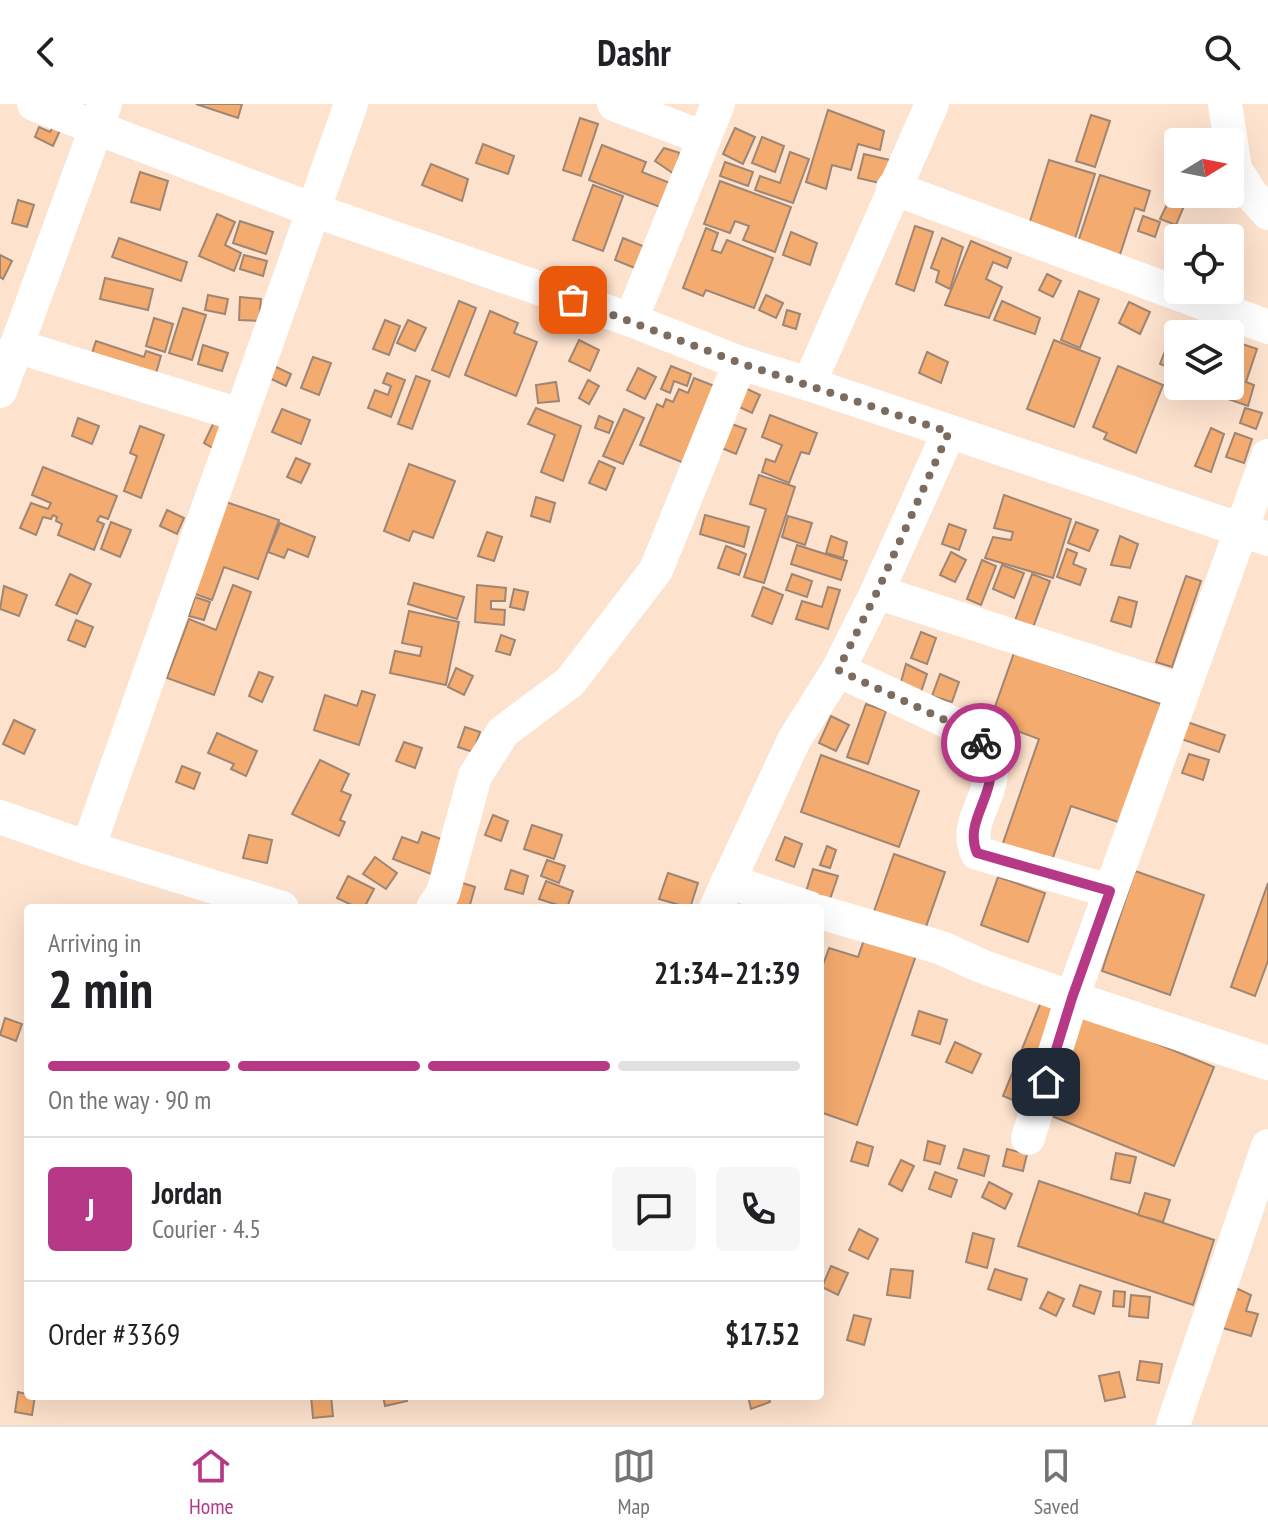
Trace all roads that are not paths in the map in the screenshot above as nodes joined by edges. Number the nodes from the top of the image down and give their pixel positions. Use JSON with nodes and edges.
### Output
{"nodes":[{"id":1,"x":34,"y":104,"type":"edge"},
{"id":2,"x":351,"y":104,"type":"edge"},
{"id":3,"x":614,"y":104,"type":"edge"},
{"id":4,"x":718,"y":104,"type":"edge"},
{"id":5,"x":932,"y":104,"type":"edge"},
{"id":6,"x":1225,"y":104,"type":"edge"},
{"id":7,"x":100,"y":116,"type":"edge"},
{"id":8,"x":704,"y":138,"type":"junction"},
{"id":9,"x":893,"y":188,"type":"junction"},
{"id":10,"x":313,"y":210,"type":"junction"},
{"id":11,"x":1268,"y":213,"type":"edge"},
{"id":12,"x":631,"y":320,"type":"junction"},
{"id":13,"x":1268,"y":327,"type":"edge"},
{"id":14,"x":740,"y":363,"type":"junction"},
{"id":15,"x":6,"y":368,"type":"edge"},
{"id":16,"x":809,"y":384,"type":"junction"},
{"id":17,"x":240,"y":415,"type":"junction"},
{"id":18,"x":949,"y":432,"type":"junction"},
{"id":19,"x":1268,"y":456,"type":"edge"},
{"id":20,"x":1254,"y":534,"type":"edge"},
{"id":21,"x":877,"y":592,"type":"junction"},
{"id":22,"x":838,"y":670,"type":"junction"},
{"id":23,"x":1181,"y":691,"type":"junction"},
{"id":24,"x":0,"y":817,"type":"edge"},
{"id":25,"x":88,"y":848,"type":"junction"},
{"id":26,"x":1110,"y":891,"type":"junction"},
{"id":27,"x":722,"y":895,"type":"edge"},
{"id":28,"x":269,"y":904,"type":"edge"},
{"id":29,"x":436,"y":904,"type":"edge"},
{"id":30,"x":782,"y":904,"type":"edge"},
{"id":31,"x":824,"y":913,"type":"edge"},
{"id":32,"x":1072,"y":998,"type":"junction"},
{"id":33,"x":1268,"y":1063,"type":"edge"},
{"id":34,"x":1028,"y":1138,"type":"dead end"},
{"id":35,"x":1268,"y":1146,"type":"edge"},
{"id":36,"x":1173,"y":1425,"type":"edge"}],
"edges":[{"from":1,"to":7,"type":"street"},
{"from":2,"to":10,"type":"street"},
{"from":3,"to":8,"type":"street"},
{"from":4,"to":8,"type":"street"},
{"from":5,"to":9,"type":"street"},
{"from":6,"to":11,"type":"street"},
{"from":7,"to":10,"type":"street"},
{"from":7,"to":15,"type":"street"},
{"from":8,"to":12,"type":"street"},
{"from":9,"to":13,"type":"street"},
{"from":9,"to":16,"type":"street"},
{"from":10,"to":12,"type":"street"},
{"from":10,"to":17,"type":"street"},
{"from":12,"to":14,"type":"street"},
{"from":14,"to":16,"type":"street"},
{"from":14,"to":29,"type":"street"},
{"from":15,"to":17,"type":"street"},
{"from":16,"to":18,"type":"street"},
{"from":17,"to":25,"type":"street"},
{"from":18,"to":20,"type":"street"},
{"from":18,"to":21,"type":"street"},
{"from":19,"to":20,"type":"street"},
{"from":20,"to":23,"type":"street"},
{"from":21,"to":22,"type":"street"},
{"from":21,"to":23,"type":"street"},
{"from":22,"to":26,"type":"street"},
{"from":22,"to":27,"type":"street"},
{"from":23,"to":26,"type":"street"},
{"from":24,"to":25,"type":"street"},
{"from":25,"to":28,"type":"street"},
{"from":26,"to":32,"type":"street"},
{"from":27,"to":30,"type":"street"},
{"from":31,"to":32,"type":"street"},
{"from":32,"to":33,"type":"street"},
{"from":32,"to":34,"type":"street"},
{"from":35,"to":36,"type":"street"}]}
